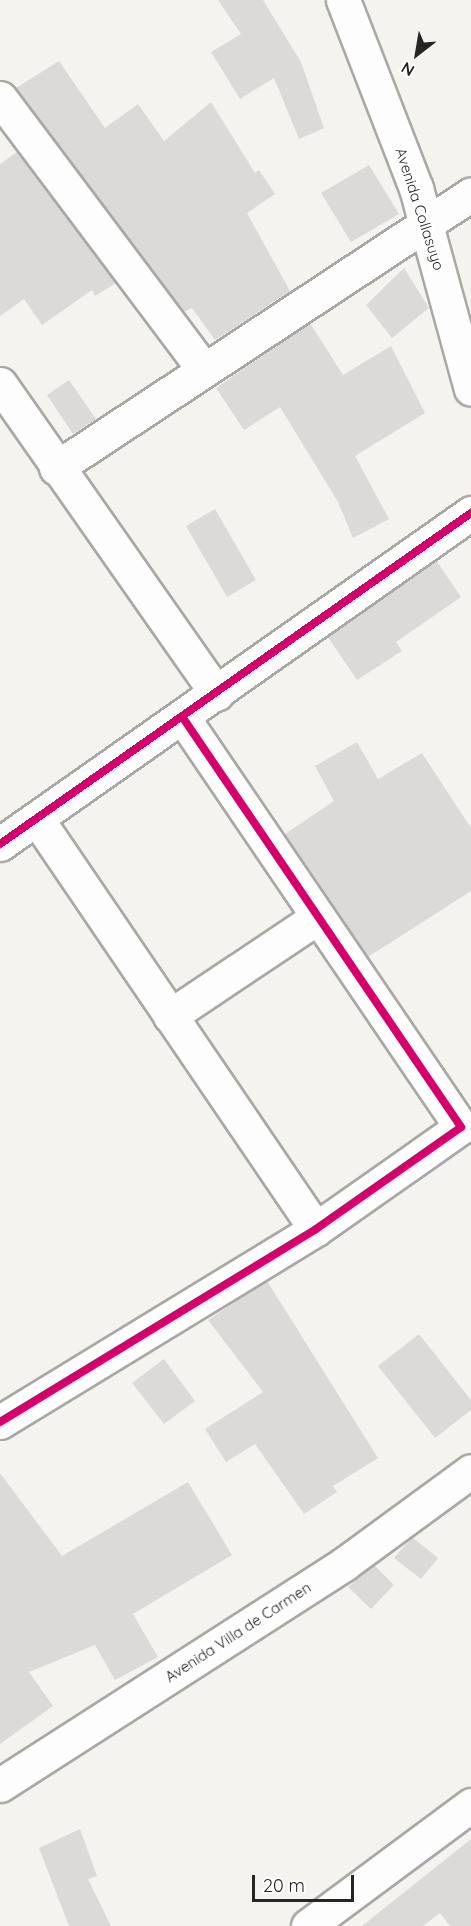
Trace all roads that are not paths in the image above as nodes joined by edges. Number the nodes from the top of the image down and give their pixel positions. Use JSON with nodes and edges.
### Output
{"nodes":[{"id":1,"x":343,"y":0,"type":"edge"},
{"id":2,"x":0,"y":98,"type":"edge"},
{"id":3,"x":471,"y":194,"type":"edge"},
{"id":4,"x":425,"y":225,"type":"junction"},
{"id":5,"x":203,"y":368,"type":"junction"},
{"id":6,"x":0,"y":384,"type":"edge"},
{"id":7,"x":471,"y":389,"type":"edge"},
{"id":8,"x":56,"y":468,"type":"junction"},
{"id":9,"x":471,"y":513,"type":"edge"},
{"id":10,"x":217,"y":694,"type":"junction"},
{"id":11,"x":183,"y":718,"type":"junction"},
{"id":12,"x":37,"y":819,"type":"junction"},
{"id":13,"x":0,"y":844,"type":"edge"},
{"id":14,"x":318,"y":917,"type":"junction"},
{"id":15,"x":170,"y":1016,"type":"junction"},
{"id":16,"x":316,"y":1229,"type":"junction"},
{"id":17,"x":0,"y":1422,"type":"edge"},
{"id":18,"x":471,"y":1471,"type":"edge"},
{"id":19,"x":0,"y":1785,"type":"edge"},
{"id":20,"x":471,"y":1805,"type":"edge"},
{"id":21,"x":308,"y":1926,"type":"edge"}],
"edges":[{"from":1,"to":4,"type":"street","name":"Avenida Collasuyo"},
{"from":2,"to":5,"type":"street"},
{"from":3,"to":4,"type":"street"},
{"from":4,"to":5,"type":"street"},
{"from":4,"to":7,"type":"street","name":"Avenida Collasuyo"},
{"from":5,"to":8,"type":"street"},
{"from":6,"to":8,"type":"street"},
{"from":8,"to":10,"type":"street"},
{"from":9,"to":10,"type":"street"},
{"from":10,"to":11,"type":"street"},
{"from":11,"to":12,"type":"street"},
{"from":11,"to":14,"type":"street"},
{"from":12,"to":13,"type":"street"},
{"from":12,"to":15,"type":"street"},
{"from":14,"to":15,"type":"street"},
{"from":14,"to":16,"type":"street"},
{"from":15,"to":16,"type":"street"},
{"from":16,"to":17,"type":"street"},
{"from":18,"to":19,"type":"street","name":"Avenida Villa de Carmen"},
{"from":20,"to":21,"type":"street"}]}
